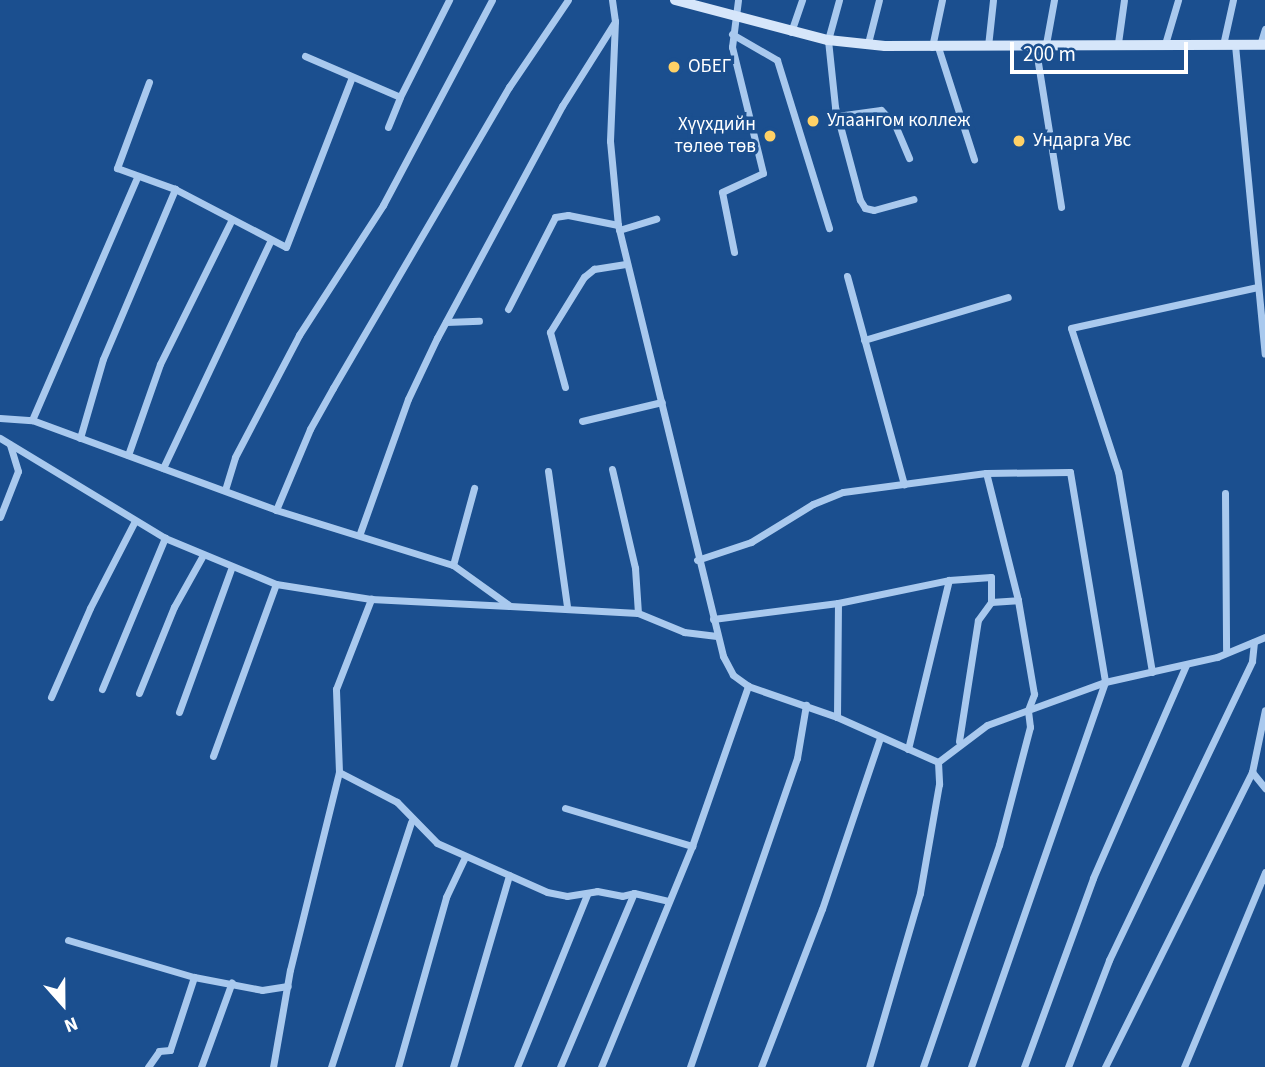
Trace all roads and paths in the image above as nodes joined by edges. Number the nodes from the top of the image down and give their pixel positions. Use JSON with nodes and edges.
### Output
{"nodes":[{"id":1,"x":449,"y":0,"type":"edge"},
{"id":2,"x":492,"y":0,"type":"edge"},
{"id":3,"x":568,"y":0,"type":"edge"},
{"id":4,"x":612,"y":0,"type":"edge"},
{"id":5,"x":618,"y":0,"type":"edge"},
{"id":6,"x":675,"y":0,"type":"edge"},
{"id":7,"x":738,"y":0,"type":"edge"},
{"id":8,"x":802,"y":0,"type":"edge"},
{"id":9,"x":839,"y":0,"type":"edge"},
{"id":10,"x":880,"y":0,"type":"edge"},
{"id":11,"x":942,"y":0,"type":"edge"},
{"id":12,"x":993,"y":0,"type":"edge"},
{"id":13,"x":1054,"y":0,"type":"edge"},
{"id":14,"x":1125,"y":0,"type":"edge"},
{"id":15,"x":1178,"y":0,"type":"edge"},
{"id":16,"x":1233,"y":0,"type":"edge"},
{"id":17,"x":614,"y":9,"type":"junction"},
{"id":18,"x":733,"y":18,"type":"junction"},
{"id":19,"x":615,"y":21,"type":"junction"},
{"id":20,"x":1265,"y":29,"type":"edge"},
{"id":21,"x":792,"y":32,"type":"junction"},
{"id":22,"x":732,"y":34,"type":"junction"},
{"id":23,"x":828,"y":40,"type":"junction"},
{"id":24,"x":1118,"y":43,"type":"junction"},
{"id":25,"x":868,"y":44,"type":"junction"},
{"id":26,"x":1035,"y":44,"type":"junction"},
{"id":27,"x":1046,"y":44,"type":"junction"},
{"id":28,"x":1165,"y":44,"type":"junction"},
{"id":29,"x":1223,"y":45,"type":"junction"},
{"id":30,"x":1235,"y":45,"type":"junction"},
{"id":31,"x":1263,"y":45,"type":"edge"},
{"id":32,"x":988,"y":46,"type":"junction"},
{"id":33,"x":935,"y":47,"type":"junction"},
{"id":34,"x":305,"y":56,"type":"dead end"},
{"id":35,"x":352,"y":77,"type":"junction"},
{"id":36,"x":149,"y":82,"type":"dead end"},
{"id":37,"x":400,"y":97,"type":"junction"},
{"id":38,"x":837,"y":116,"type":"junction"},
{"id":39,"x":388,"y":127,"type":"dead end"},
{"id":40,"x":909,"y":158,"type":"dead end"},
{"id":41,"x":974,"y":159,"type":"dead end"},
{"id":42,"x":137,"y":177,"type":"junction"},
{"id":43,"x":175,"y":190,"type":"junction"},
{"id":44,"x":914,"y":199,"type":"dead end"},
{"id":45,"x":1061,"y":207,"type":"dead end"},
{"id":46,"x":656,"y":219,"type":"dead end"},
{"id":47,"x":231,"y":221,"type":"junction"},
{"id":48,"x":619,"y":228,"type":"junction"},
{"id":49,"x":830,"y":228,"type":"dead end"},
{"id":50,"x":271,"y":240,"type":"junction"},
{"id":51,"x":734,"y":252,"type":"dead end"},
{"id":52,"x":626,"y":264,"type":"junction"},
{"id":53,"x":847,"y":276,"type":"dead end"},
{"id":54,"x":1258,"y":287,"type":"junction"},
{"id":55,"x":1008,"y":297,"type":"dead end"},
{"id":56,"x":508,"y":309,"type":"dead end"},
{"id":57,"x":1263,"y":317,"type":"edge"},
{"id":58,"x":479,"y":321,"type":"dead end"},
{"id":59,"x":446,"y":322,"type":"junction"},
{"id":60,"x":864,"y":341,"type":"junction"},
{"id":61,"x":1265,"y":354,"type":"edge"},
{"id":62,"x":565,"y":387,"type":"dead end"},
{"id":63,"x":662,"y":402,"type":"junction"},
{"id":64,"x":0,"y":418,"type":"edge"},
{"id":65,"x":32,"y":420,"type":"junction"},
{"id":66,"x":582,"y":421,"type":"dead end"},
{"id":67,"x":0,"y":438,"type":"edge"},
{"id":68,"x":80,"y":438,"type":"junction"},
{"id":69,"x":10,"y":444,"type":"junction"},
{"id":70,"x":128,"y":455,"type":"junction"},
{"id":71,"x":163,"y":468,"type":"junction"},
{"id":72,"x":612,"y":469,"type":"dead end"},
{"id":73,"x":548,"y":471,"type":"dead end"},
{"id":74,"x":986,"y":472,"type":"junction"},
{"id":75,"x":904,"y":484,"type":"junction"},
{"id":76,"x":474,"y":488,"type":"dead end"},
{"id":77,"x":225,"y":490,"type":"junction"},
{"id":78,"x":1225,"y":493,"type":"dead end"},
{"id":79,"x":276,"y":510,"type":"junction"},
{"id":80,"x":0,"y":517,"type":"edge"},
{"id":81,"x":135,"y":521,"type":"junction"},
{"id":82,"x":360,"y":533,"type":"junction"},
{"id":83,"x":165,"y":538,"type":"junction"},
{"id":84,"x":202,"y":557,"type":"junction"},
{"id":85,"x":697,"y":560,"type":"junction"},
{"id":86,"x":453,"y":565,"type":"junction"},
{"id":87,"x":231,"y":569,"type":"junction"},
{"id":88,"x":949,"y":580,"type":"junction"},
{"id":89,"x":276,"y":584,"type":"junction"},
{"id":90,"x":370,"y":599,"type":"junction"},
{"id":91,"x":1018,"y":600,"type":"junction"},
{"id":92,"x":991,"y":602,"type":"junction"},
{"id":93,"x":838,"y":603,"type":"junction"},
{"id":94,"x":510,"y":606,"type":"junction"},
{"id":95,"x":567,"y":606,"type":"junction"},
{"id":96,"x":638,"y":613,"type":"junction"},
{"id":97,"x":713,"y":619,"type":"junction"},
{"id":98,"x":717,"y":636,"type":"junction"},
{"id":99,"x":1265,"y":637,"type":"edge"},
{"id":100,"x":1254,"y":642,"type":"junction"},
{"id":101,"x":1226,"y":650,"type":"junction"},
{"id":102,"x":1186,"y":665,"type":"junction"},
{"id":103,"x":1152,"y":671,"type":"junction"},
{"id":104,"x":1105,"y":682,"type":"junction"},
{"id":105,"x":748,"y":686,"type":"junction"},
{"id":106,"x":102,"y":689,"type":"dead end"},
{"id":107,"x":139,"y":694,"type":"dead end"},
{"id":108,"x":51,"y":696,"type":"dead end"},
{"id":109,"x":806,"y":705,"type":"junction"},
{"id":110,"x":1028,"y":710,"type":"junction"},
{"id":111,"x":1265,"y":710,"type":"edge"},
{"id":112,"x":179,"y":712,"type":"dead end"},
{"id":113,"x":837,"y":717,"type":"junction"},
{"id":114,"x":880,"y":738,"type":"junction"},
{"id":115,"x":959,"y":741,"type":"junction"},
{"id":116,"x":908,"y":750,"type":"junction"},
{"id":117,"x":213,"y":756,"type":"dead end"},
{"id":118,"x":938,"y":762,"type":"junction"},
{"id":119,"x":339,"y":772,"type":"junction"},
{"id":120,"x":1252,"y":772,"type":"junction"},
{"id":121,"x":1265,"y":788,"type":"edge"},
{"id":122,"x":565,"y":808,"type":"dead end"},
{"id":123,"x":411,"y":822,"type":"junction"},
{"id":124,"x":692,"y":846,"type":"junction"},
{"id":125,"x":465,"y":856,"type":"junction"},
{"id":126,"x":1265,"y":872,"type":"edge"},
{"id":127,"x":509,"y":875,"type":"junction"},
{"id":128,"x":635,"y":893,"type":"junction"},
{"id":129,"x":587,"y":895,"type":"junction"},
{"id":130,"x":668,"y":901,"type":"junction"},
{"id":131,"x":68,"y":940,"type":"dead end"},
{"id":132,"x":194,"y":977,"type":"junction"},
{"id":133,"x":232,"y":982,"type":"junction"},
{"id":134,"x":288,"y":986,"type":"junction"},
{"id":135,"x":148,"y":1067,"type":"edge"},
{"id":136,"x":201,"y":1067,"type":"edge"},
{"id":137,"x":273,"y":1067,"type":"edge"},
{"id":138,"x":331,"y":1067,"type":"edge"},
{"id":139,"x":398,"y":1067,"type":"edge"},
{"id":140,"x":453,"y":1067,"type":"edge"},
{"id":141,"x":517,"y":1067,"type":"edge"},
{"id":142,"x":560,"y":1067,"type":"edge"},
{"id":143,"x":601,"y":1067,"type":"edge"},
{"id":144,"x":690,"y":1067,"type":"edge"},
{"id":145,"x":761,"y":1067,"type":"edge"},
{"id":146,"x":869,"y":1067,"type":"edge"},
{"id":147,"x":923,"y":1067,"type":"edge"},
{"id":148,"x":971,"y":1067,"type":"edge"},
{"id":149,"x":1024,"y":1067,"type":"edge"},
{"id":150,"x":1068,"y":1067,"type":"edge"},
{"id":151,"x":1105,"y":1067,"type":"edge"},
{"id":152,"x":1184,"y":1067,"type":"edge"}],
"edges":[{"from":1,"to":37,"type":"street"},
{"from":2,"to":77,"type":"street"},
{"from":3,"to":79,"type":"street"},
{"from":4,"to":17,"type":"street"},
{"from":5,"to":17,"type":"street"},
{"from":6,"to":18,"type":"street"},
{"from":7,"to":18,"type":"street"},
{"from":8,"to":21,"type":"street"},
{"from":9,"to":23,"type":"street"},
{"from":10,"to":25,"type":"street"},
{"from":11,"to":33,"type":"street"},
{"from":12,"to":32,"type":"street"},
{"from":13,"to":27,"type":"street"},
{"from":14,"to":24,"type":"street"},
{"from":15,"to":28,"type":"street"},
{"from":16,"to":29,"type":"street"},
{"from":17,"to":19,"type":"street"},
{"from":18,"to":21,"type":"street"},
{"from":18,"to":22,"type":"street"},
{"from":19,"to":48,"type":"street"},
{"from":19,"to":59,"type":"street"},
{"from":20,"to":31,"type":"street"},
{"from":21,"to":23,"type":"street"},
{"from":22,"to":49,"type":"street"},
{"from":22,"to":51,"type":"street"},
{"from":23,"to":25,"type":"street"},
{"from":23,"to":38,"type":"street"},
{"from":24,"to":27,"type":"street"},
{"from":24,"to":28,"type":"street"},
{"from":25,"to":33,"type":"street"},
{"from":26,"to":27,"type":"street"},
{"from":26,"to":32,"type":"street"},
{"from":26,"to":45,"type":"street"},
{"from":28,"to":29,"type":"street"},
{"from":29,"to":30,"type":"street"},
{"from":30,"to":31,"type":"street"},
{"from":30,"to":54,"type":"street"},
{"from":32,"to":33,"type":"street"},
{"from":33,"to":41,"type":"street"},
{"from":34,"to":35,"type":"street"},
{"from":35,"to":37,"type":"street"},
{"from":35,"to":50,"type":"street"},
{"from":36,"to":42,"type":"street"},
{"from":37,"to":39,"type":"street"},
{"from":38,"to":40,"type":"street"},
{"from":38,"to":44,"type":"street"},
{"from":42,"to":43,"type":"street"},
{"from":42,"to":65,"type":"street"},
{"from":43,"to":47,"type":"street"},
{"from":43,"to":68,"type":"street"},
{"from":46,"to":48,"type":"street"},
{"from":47,"to":50,"type":"street"},
{"from":47,"to":70,"type":"street"},
{"from":48,"to":52,"type":"street"},
{"from":48,"to":56,"type":"street"},
{"from":50,"to":71,"type":"street"},
{"from":52,"to":62,"type":"street"},
{"from":52,"to":63,"type":"street"},
{"from":53,"to":60,"type":"street"},
{"from":54,"to":57,"type":"street"},
{"from":54,"to":103,"type":"street"},
{"from":55,"to":60,"type":"street"},
{"from":57,"to":61,"type":"street"},
{"from":58,"to":59,"type":"street"},
{"from":59,"to":82,"type":"street"},
{"from":60,"to":75,"type":"street"},
{"from":63,"to":66,"type":"street"},
{"from":63,"to":85,"type":"street"},
{"from":64,"to":65,"type":"street"},
{"from":65,"to":68,"type":"street"},
{"from":67,"to":69,"type":"street"},
{"from":68,"to":70,"type":"street"},
{"from":69,"to":80,"type":"street"},
{"from":69,"to":81,"type":"street"},
{"from":70,"to":71,"type":"street"},
{"from":71,"to":77,"type":"street"},
{"from":72,"to":96,"type":"street"},
{"from":73,"to":95,"type":"street"},
{"from":74,"to":75,"type":"street"},
{"from":74,"to":91,"type":"street"},
{"from":74,"to":104,"type":"street"},
{"from":75,"to":85,"type":"street"},
{"from":76,"to":86,"type":"street"},
{"from":77,"to":79,"type":"street"},
{"from":78,"to":101,"type":"street"},
{"from":79,"to":82,"type":"street"},
{"from":81,"to":83,"type":"street"},
{"from":81,"to":108,"type":"street"},
{"from":82,"to":86,"type":"street"},
{"from":83,"to":84,"type":"street"},
{"from":83,"to":106,"type":"street"},
{"from":84,"to":87,"type":"street"},
{"from":84,"to":107,"type":"street"},
{"from":85,"to":97,"type":"street"},
{"from":86,"to":94,"type":"street"},
{"from":87,"to":89,"type":"street"},
{"from":87,"to":112,"type":"street"},
{"from":88,"to":92,"type":"street"},
{"from":88,"to":93,"type":"street"},
{"from":88,"to":116,"type":"street"},
{"from":89,"to":90,"type":"street"},
{"from":89,"to":117,"type":"street"},
{"from":90,"to":94,"type":"street"},
{"from":90,"to":119,"type":"street"},
{"from":91,"to":92,"type":"street"},
{"from":91,"to":110,"type":"street"},
{"from":92,"to":115,"type":"street"},
{"from":93,"to":97,"type":"street"},
{"from":93,"to":113,"type":"street"},
{"from":94,"to":95,"type":"street"},
{"from":95,"to":96,"type":"street"},
{"from":96,"to":98,"type":"street"},
{"from":97,"to":98,"type":"street"},
{"from":98,"to":105,"type":"street"},
{"from":99,"to":100,"type":"street"},
{"from":100,"to":101,"type":"street"},
{"from":100,"to":150,"type":"street"},
{"from":101,"to":102,"type":"street"},
{"from":102,"to":103,"type":"street"},
{"from":102,"to":149,"type":"street"},
{"from":103,"to":104,"type":"street"},
{"from":104,"to":110,"type":"street"},
{"from":104,"to":148,"type":"street"},
{"from":105,"to":109,"type":"street"},
{"from":105,"to":124,"type":"street"},
{"from":109,"to":113,"type":"street"},
{"from":109,"to":144,"type":"street"},
{"from":110,"to":115,"type":"street"},
{"from":110,"to":147,"type":"street"},
{"from":111,"to":120,"type":"street"},
{"from":113,"to":114,"type":"street"},
{"from":114,"to":116,"type":"street"},
{"from":114,"to":145,"type":"street"},
{"from":115,"to":118,"type":"street"},
{"from":116,"to":118,"type":"street"},
{"from":118,"to":146,"type":"street"},
{"from":119,"to":123,"type":"street"},
{"from":119,"to":134,"type":"street"},
{"from":120,"to":121,"type":"street"},
{"from":120,"to":151,"type":"street"},
{"from":122,"to":124,"type":"street"},
{"from":123,"to":125,"type":"street"},
{"from":123,"to":138,"type":"street"},
{"from":124,"to":130,"type":"street"},
{"from":125,"to":127,"type":"street"},
{"from":125,"to":139,"type":"street"},
{"from":126,"to":152,"type":"street"},
{"from":127,"to":129,"type":"street"},
{"from":127,"to":140,"type":"street"},
{"from":128,"to":129,"type":"street"},
{"from":128,"to":130,"type":"street"},
{"from":128,"to":142,"type":"street"},
{"from":129,"to":141,"type":"street"},
{"from":130,"to":143,"type":"street"},
{"from":131,"to":132,"type":"street"},
{"from":132,"to":133,"type":"street"},
{"from":132,"to":135,"type":"street"},
{"from":133,"to":134,"type":"street"},
{"from":133,"to":136,"type":"street"},
{"from":134,"to":137,"type":"street"}]}
